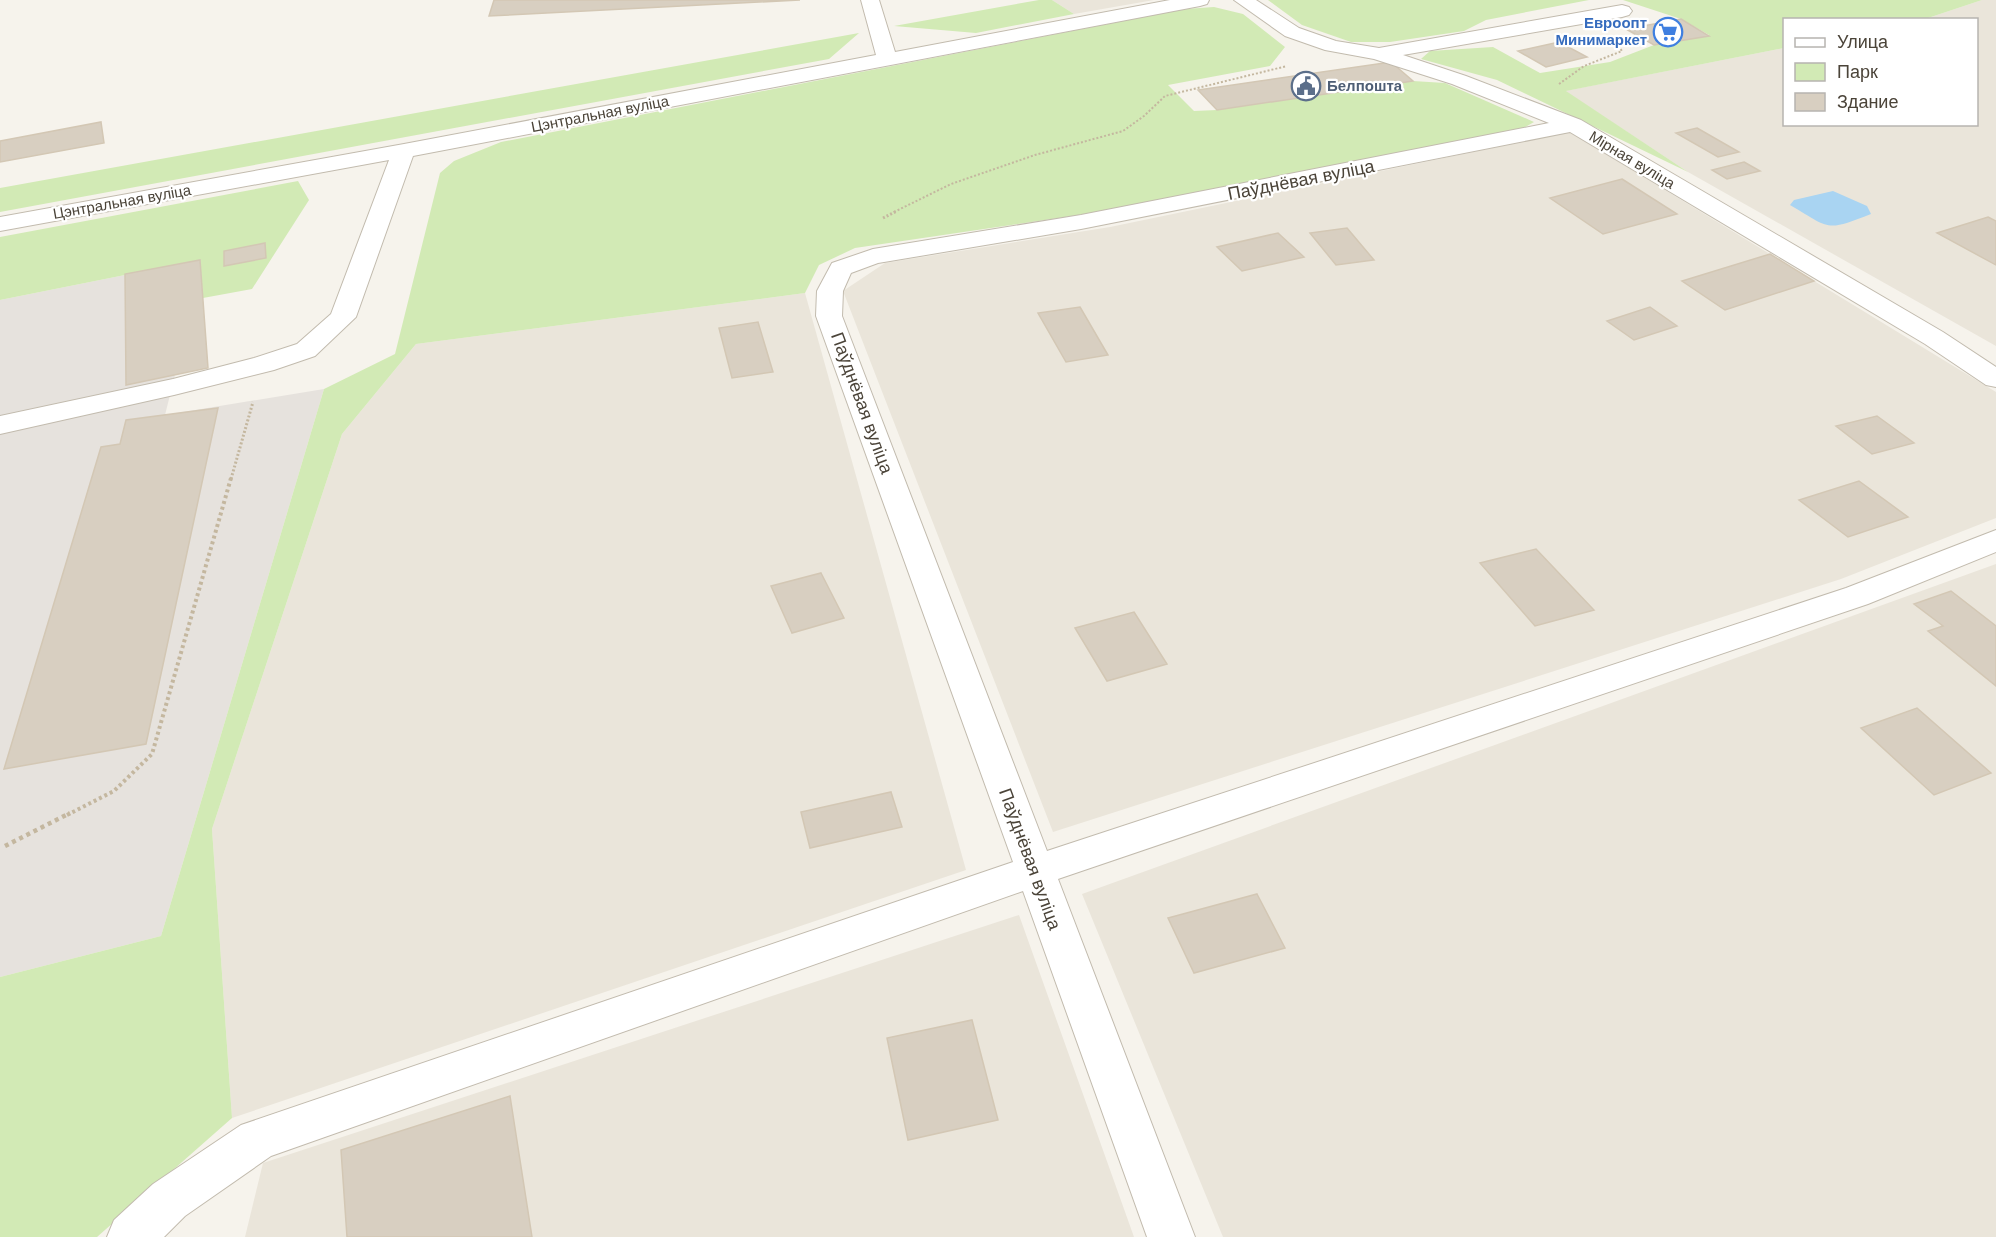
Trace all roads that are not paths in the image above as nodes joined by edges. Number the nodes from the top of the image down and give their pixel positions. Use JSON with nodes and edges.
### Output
{"nodes":[{"id":1,"x":870,"y":0,"type":"edge"},
{"id":2,"x":1200,"y":0,"type":"edge"},
{"id":3,"x":1243,"y":0,"type":"edge"},
{"id":4,"x":1622,"y":11,"type":"road end"},
{"id":5,"x":1378,"y":54,"type":"junction"},
{"id":6,"x":887,"y":59,"type":"junction"},
{"id":7,"x":1573,"y":125,"type":"junction"},
{"id":8,"x":404,"y":151,"type":"junction"},
{"id":9,"x":0,"y":224,"type":"edge"},
{"id":10,"x":1996,"y":379,"type":"edge"},
{"id":11,"x":0,"y":425,"type":"edge"},
{"id":12,"x":1996,"y":540,"type":"edge"},
{"id":13,"x":1034,"y":871,"type":"junction"},
{"id":14,"x":131,"y":1237,"type":"edge"},
{"id":15,"x":1171,"y":1237,"type":"edge"}],
"edges":[{"from":1,"to":6,"type":"street"},
{"from":2,"to":6,"type":"street","name":"Цэнтральная вуліца"},
{"from":3,"to":5,"type":"street","name":"Мірная вуліца"},
{"from":4,"to":5,"type":"street"},
{"from":5,"to":7,"type":"street","name":"Мірная вуліца"},
{"from":6,"to":8,"type":"street","name":"Цэнтральная вуліца"},
{"from":7,"to":10,"type":"street","name":"Мірная вуліца"},
{"from":7,"to":13,"type":"street","name":"Паўднёвая вуліца"},
{"from":8,"to":9,"type":"street","name":"Цэнтральная вуліца"},
{"from":8,"to":11,"type":"street"},
{"from":12,"to":13,"type":"street"},
{"from":13,"to":14,"type":"street"},
{"from":13,"to":15,"type":"street","name":"Паўднёвая вуліца"}]}
